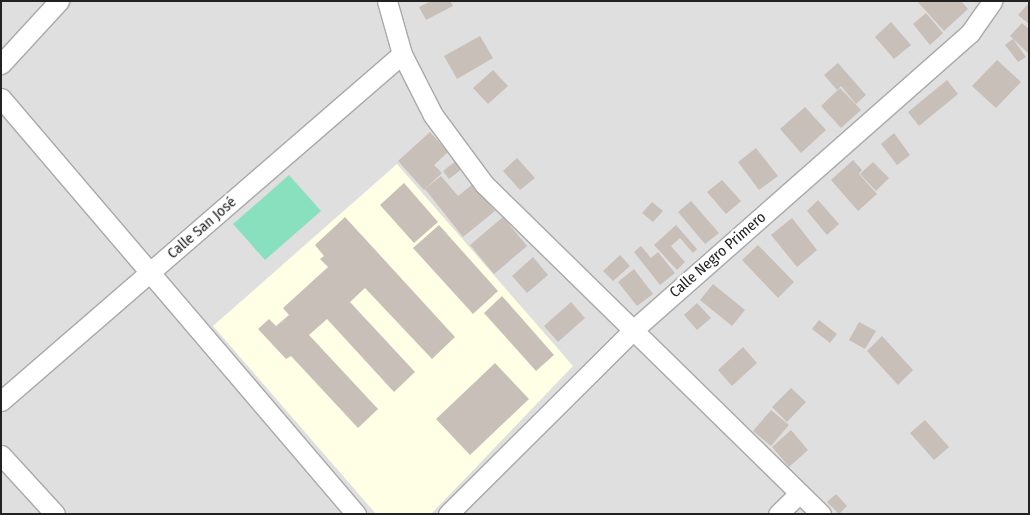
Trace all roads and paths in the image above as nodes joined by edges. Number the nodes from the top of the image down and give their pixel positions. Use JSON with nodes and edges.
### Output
{"nodes":[{"id":1,"x":59,"y":1,"type":"edge"},
{"id":2,"x":387,"y":1,"type":"edge"},
{"id":3,"x":992,"y":1,"type":"edge"},
{"id":4,"x":402,"y":54,"type":"junction"},
{"id":5,"x":1,"y":64,"type":"edge"},
{"id":6,"x":1,"y":98,"type":"edge"},
{"id":7,"x":151,"y":272,"type":"junction"},
{"id":8,"x":633,"y":330,"type":"junction"},
{"id":9,"x":1,"y":401,"type":"edge"},
{"id":10,"x":1,"y":454,"type":"edge"},
{"id":11,"x":800,"y":493,"type":"junction"},
{"id":12,"x":55,"y":514,"type":"edge"},
{"id":13,"x":356,"y":514,"type":"edge"},
{"id":14,"x":448,"y":514,"type":"edge"},
{"id":15,"x":778,"y":514,"type":"edge"},
{"id":16,"x":821,"y":514,"type":"edge"}],
"edges":[{"from":1,"to":5,"type":"street"},
{"from":2,"to":4,"type":"street"},
{"from":3,"to":8,"type":"street","name":"Calle Negro Primero"},
{"from":4,"to":7,"type":"street","name":"Calle San José"},
{"from":4,"to":8,"type":"street"},
{"from":6,"to":7,"type":"street"},
{"from":7,"to":9,"type":"street","name":"Calle San José"},
{"from":7,"to":13,"type":"street"},
{"from":8,"to":11,"type":"street"},
{"from":8,"to":14,"type":"street","name":"Calle Negro Primero"},
{"from":10,"to":12,"type":"street"},
{"from":11,"to":15,"type":"street"},
{"from":11,"to":16,"type":"street"}]}
